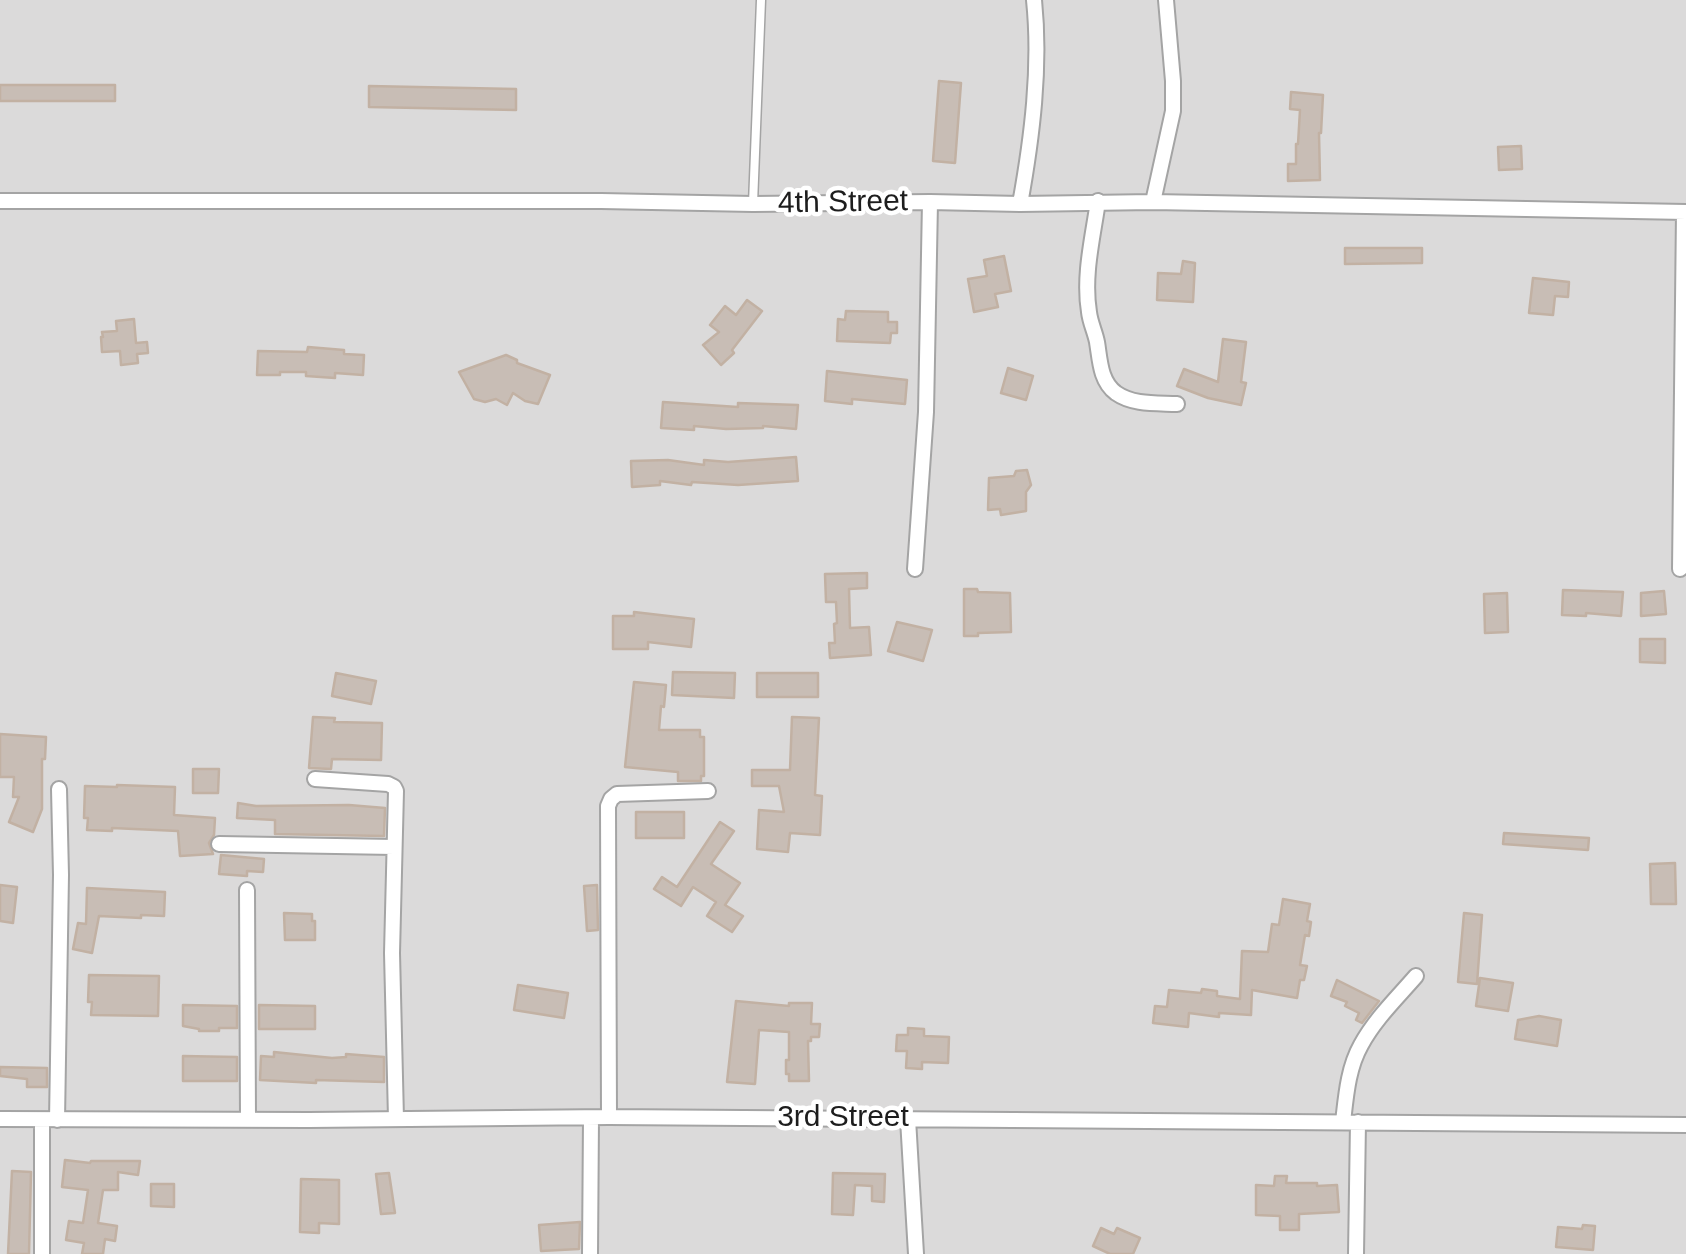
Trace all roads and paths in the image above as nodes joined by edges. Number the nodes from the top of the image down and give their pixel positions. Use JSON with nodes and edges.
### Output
{"nodes":[{"id":1,"x":761,"y":0,"type":"edge"},
{"id":2,"x":1034,"y":0,"type":"edge"},
{"id":3,"x":1166,"y":0,"type":"edge"},
{"id":4,"x":0,"y":201,"type":"edge"},
{"id":5,"x":1098,"y":201,"type":"junction"},
{"id":6,"x":930,"y":202,"type":"junction"},
{"id":7,"x":1153,"y":202,"type":"junction"},
{"id":8,"x":753,"y":204,"type":"junction"},
{"id":9,"x":1020,"y":204,"type":"junction"},
{"id":10,"x":1685,"y":212,"type":"edge"},
{"id":11,"x":1177,"y":404,"type":"dead end"},
{"id":12,"x":914,"y":569,"type":"dead end"},
{"id":13,"x":1680,"y":569,"type":"dead end"},
{"id":14,"x":315,"y":779,"type":"dead end"},
{"id":15,"x":59,"y":790,"type":"dead end"},
{"id":16,"x":708,"y":791,"type":"dead end"},
{"id":17,"x":219,"y":844,"type":"dead end"},
{"id":18,"x":394,"y":847,"type":"junction"},
{"id":19,"x":248,"y":890,"type":"dead end"},
{"id":20,"x":1416,"y":976,"type":"dead end"},
{"id":21,"x":609,"y":1116,"type":"junction"},
{"id":22,"x":592,"y":1118,"type":"junction"},
{"id":23,"x":396,"y":1119,"type":"junction"},
{"id":24,"x":908,"y":1119,"type":"junction"},
{"id":25,"x":0,"y":1120,"type":"edge"},
{"id":26,"x":50,"y":1120,"type":"junction"},
{"id":27,"x":248,"y":1120,"type":"junction"},
{"id":28,"x":1351,"y":1122,"type":"junction"},
{"id":29,"x":1686,"y":1125,"type":"edge"},
{"id":30,"x":42,"y":1254,"type":"edge"},
{"id":31,"x":590,"y":1254,"type":"edge"},
{"id":32,"x":916,"y":1254,"type":"edge"},
{"id":33,"x":1356,"y":1254,"type":"edge"}],
"edges":[{"from":1,"to":8,"type":"lane"},
{"from":2,"to":9,"type":"street"},
{"from":3,"to":7,"type":"street"},
{"from":4,"to":8,"type":"street","name":"4th Street"},
{"from":5,"to":7,"type":"street","name":"4th Street"},
{"from":5,"to":9,"type":"street","name":"4th Street"},
{"from":5,"to":11,"type":"street"},
{"from":6,"to":8,"type":"street","name":"4th Street"},
{"from":6,"to":9,"type":"street","name":"4th Street"},
{"from":6,"to":12,"type":"street"},
{"from":7,"to":10,"type":"street","name":"4th Street"},
{"from":10,"to":13,"type":"street"},
{"from":14,"to":18,"type":"street"},
{"from":15,"to":26,"type":"street"},
{"from":16,"to":21,"type":"street"},
{"from":17,"to":18,"type":"street"},
{"from":18,"to":23,"type":"street"},
{"from":19,"to":27,"type":"street"},
{"from":20,"to":28,"type":"street"},
{"from":21,"to":22,"type":"street","name":"3rd Street"},
{"from":21,"to":24,"type":"street","name":"3rd Street"},
{"from":22,"to":23,"type":"street","name":"3rd Street"},
{"from":22,"to":31,"type":"street"},
{"from":23,"to":27,"type":"street","name":"3rd Street"},
{"from":24,"to":28,"type":"street","name":"3rd Street"},
{"from":24,"to":32,"type":"street"},
{"from":25,"to":26,"type":"street","name":"3rd Street"},
{"from":26,"to":27,"type":"street","name":"3rd Street"},
{"from":26,"to":30,"type":"street"},
{"from":28,"to":29,"type":"street","name":"3rd Street"},
{"from":28,"to":33,"type":"street"}]}
